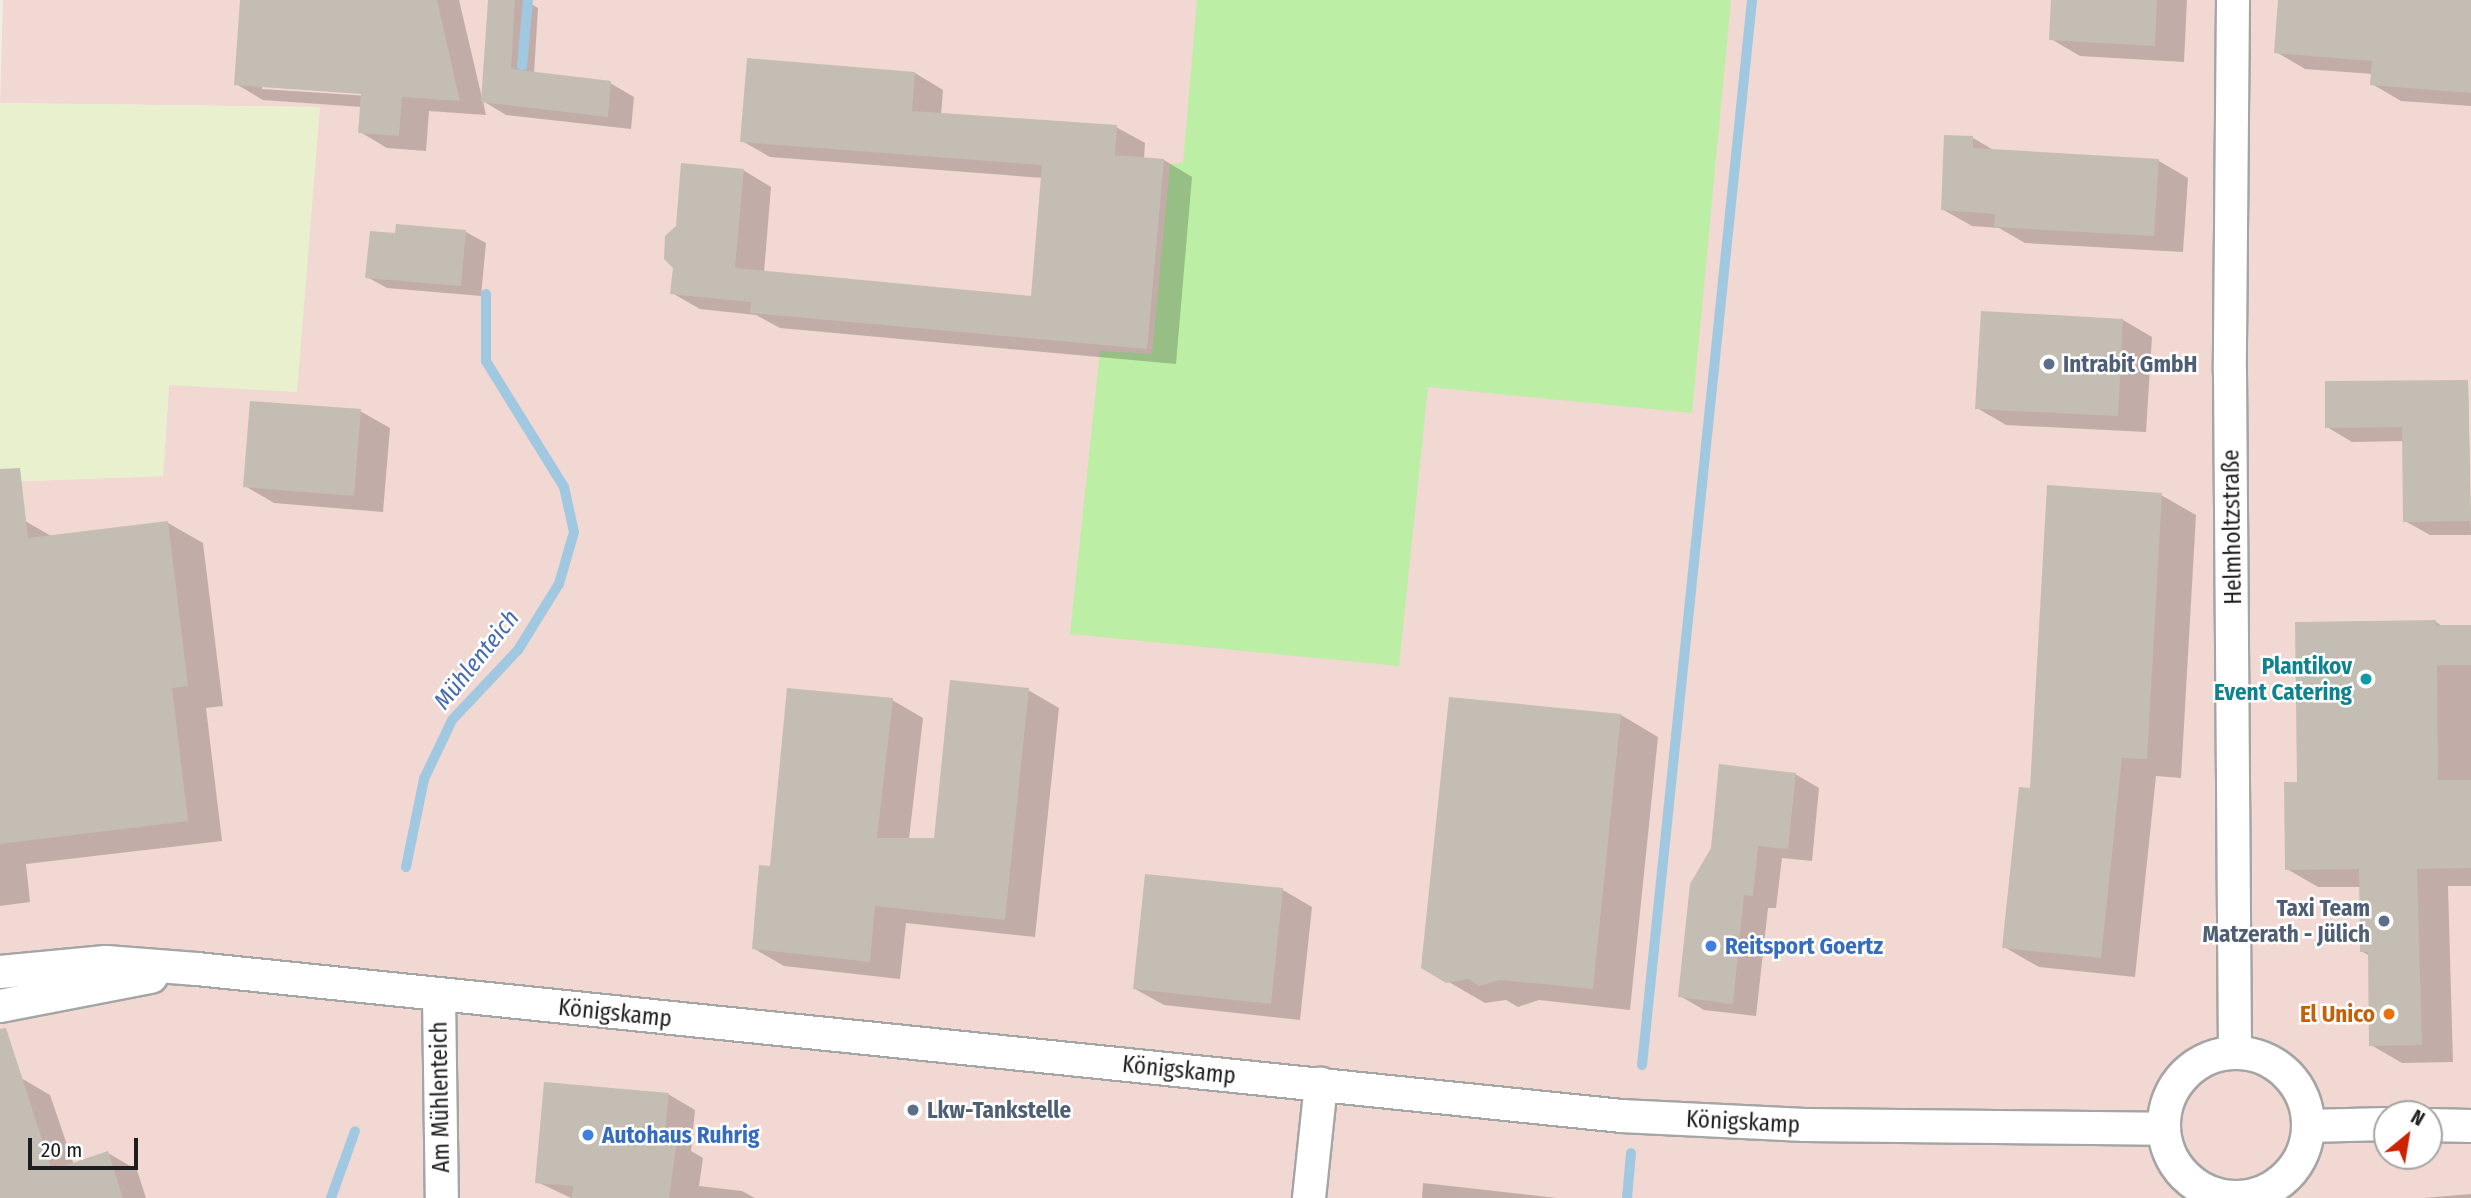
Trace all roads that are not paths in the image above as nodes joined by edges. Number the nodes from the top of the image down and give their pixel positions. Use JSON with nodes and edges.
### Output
{"nodes":[{"id":1,"x":2233,"y":0,"type":"edge"},
{"id":2,"x":197,"y":969,"type":"junction"},
{"id":3,"x":0,"y":972,"type":"edge"},
{"id":4,"x":439,"y":995,"type":"junction"},
{"id":5,"x":0,"y":1006,"type":"edge"},
{"id":6,"x":2235,"y":1054,"type":"junction"},
{"id":7,"x":1321,"y":1084,"type":"junction"},
{"id":8,"x":2373,"y":1124,"type":"edge"},
{"id":9,"x":2443,"y":1125,"type":"edge"},
{"id":10,"x":2308,"y":1126,"type":"junction"},
{"id":11,"x":2471,"y":1126,"type":"edge"},
{"id":12,"x":2164,"y":1129,"type":"junction"},
{"id":13,"x":442,"y":1198,"type":"edge"},
{"id":14,"x":1309,"y":1198,"type":"edge"},
{"id":15,"x":2237,"y":1198,"type":"edge"}],
"edges":[{"from":1,"to":6,"type":"street","name":"Helmholtzstraße"},
{"from":2,"to":3,"type":"street","name":"Königskamp"},
{"from":2,"to":4,"type":"street","name":"Königskamp"},
{"from":2,"to":5,"type":"street","name":"Königskamp"},
{"from":4,"to":7,"type":"street","name":"Königskamp"},
{"from":4,"to":13,"type":"street","name":"Am Mühlenteich"},
{"from":6,"to":10,"type":"street"},
{"from":6,"to":12,"type":"street"},
{"from":7,"to":12,"type":"street","name":"Königskamp"},
{"from":7,"to":14,"type":"street"},
{"from":8,"to":10,"type":"street"},
{"from":9,"to":11,"type":"street"},
{"from":10,"to":15,"type":"street"},
{"from":12,"to":15,"type":"street"}]}
